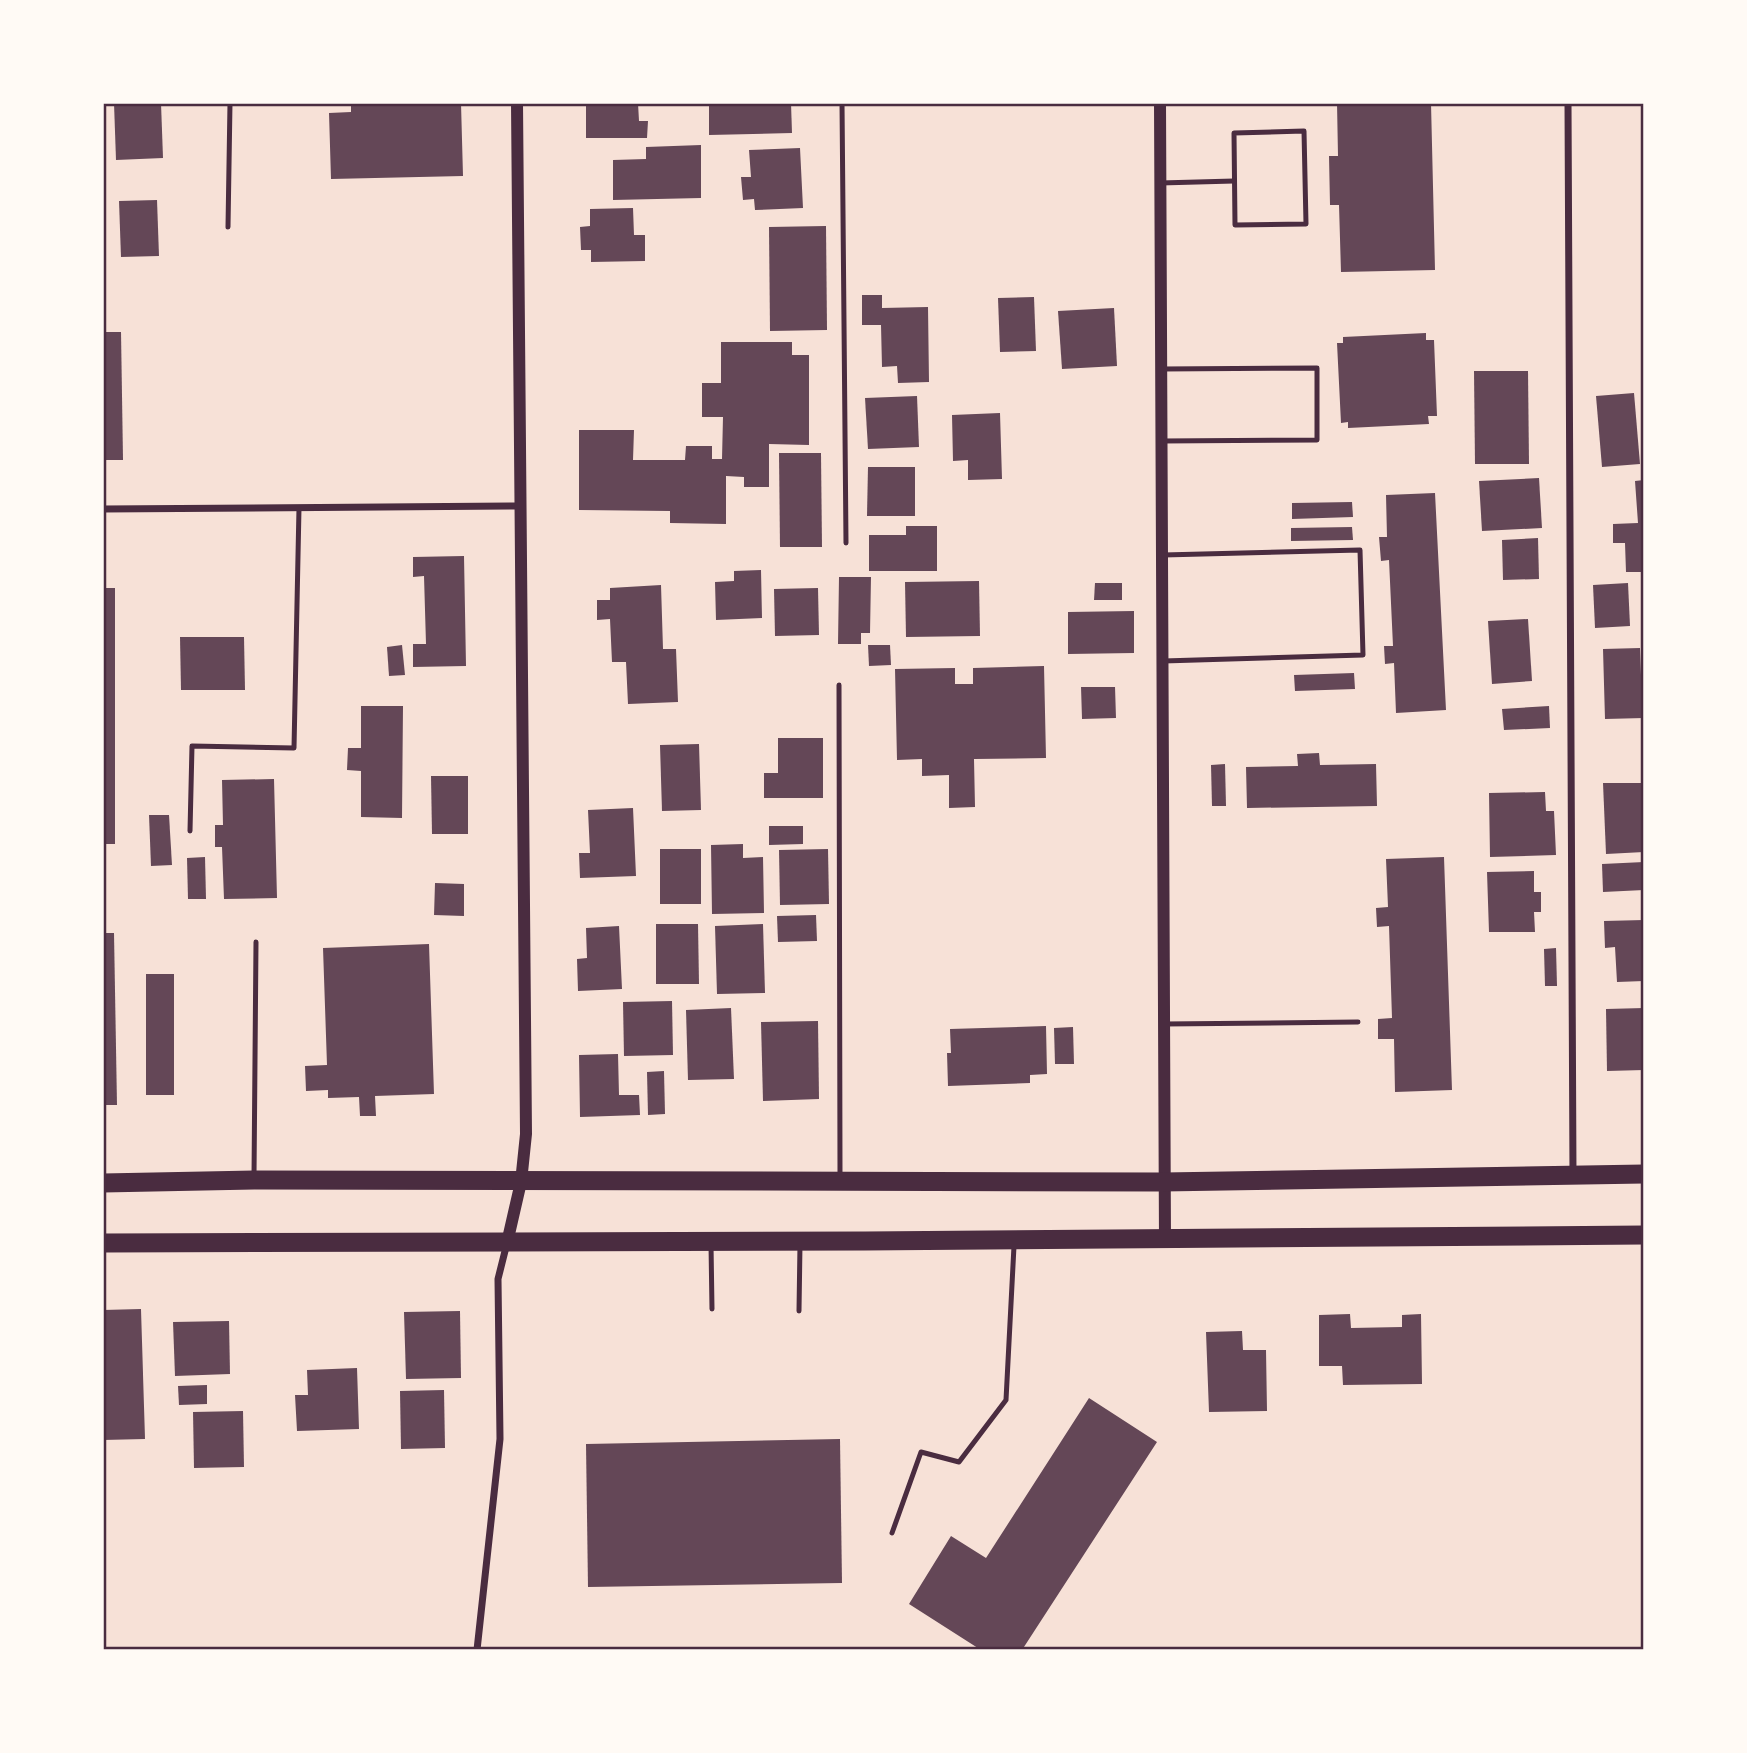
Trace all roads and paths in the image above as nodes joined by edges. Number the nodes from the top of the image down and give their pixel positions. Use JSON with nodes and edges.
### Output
{"nodes":[{"id":1,"x":230,"y":103,"type":"edge"},
{"id":2,"x":517,"y":103,"type":"edge"},
{"id":3,"x":842,"y":103,"type":"edge"},
{"id":4,"x":1160,"y":103,"type":"edge"},
{"id":5,"x":1568,"y":103,"type":"edge"},
{"id":6,"x":1234,"y":181,"type":"junction"},
{"id":7,"x":1160,"y":183,"type":"junction"},
{"id":8,"x":228,"y":227,"type":"dead end"},
{"id":9,"x":1161,"y":369,"type":"junction"},
{"id":10,"x":1162,"y":441,"type":"junction"},
{"id":11,"x":520,"y":506,"type":"junction"},
{"id":12,"x":299,"y":508,"type":"junction"},
{"id":13,"x":103,"y":509,"type":"edge"},
{"id":14,"x":846,"y":544,"type":"dead end"},
{"id":15,"x":1163,"y":555,"type":"junction"},
{"id":16,"x":1163,"y":661,"type":"junction"},
{"id":17,"x":839,"y":685,"type":"dead end"},
{"id":18,"x":190,"y":831,"type":"dead end"},
{"id":19,"x":256,"y":942,"type":"dead end"},
{"id":20,"x":1358,"y":1022,"type":"dead end"},
{"id":21,"x":1164,"y":1024,"type":"junction"},
{"id":22,"x":1644,"y":1174,"type":"edge"},
{"id":23,"x":1573,"y":1176,"type":"junction"},
{"id":24,"x":254,"y":1181,"type":"junction"},
{"id":25,"x":521,"y":1182,"type":"junction"},
{"id":26,"x":840,"y":1182,"type":"junction"},
{"id":27,"x":1163,"y":1182,"type":"junction"},
{"id":28,"x":103,"y":1183,"type":"edge"},
{"id":29,"x":1644,"y":1235,"type":"edge"},
{"id":30,"x":800,"y":1240,"type":"junction"},
{"id":31,"x":711,"y":1241,"type":"junction"},
{"id":32,"x":1165,"y":1241,"type":"junction"},
{"id":33,"x":1014,"y":1242,"type":"junction"},
{"id":34,"x":507,"y":1243,"type":"junction"},
{"id":35,"x":103,"y":1244,"type":"edge"},
{"id":36,"x":712,"y":1309,"type":"dead end"},
{"id":37,"x":799,"y":1311,"type":"dead end"},
{"id":38,"x":892,"y":1533,"type":"dead end"},
{"id":39,"x":477,"y":1650,"type":"edge"}],
"edges":[{"from":1,"to":8,"type":"lane"},
{"from":2,"to":11,"type":"street"},
{"from":3,"to":14,"type":"lane"},
{"from":4,"to":7,"type":"street"},
{"from":5,"to":23,"type":"street"},
{"from":6,"to":6,"type":"lane"},
{"from":6,"to":7,"type":"lane"},
{"from":7,"to":9,"type":"street"},
{"from":9,"to":10,"type":"street"},
{"from":9,"to":10,"type":"lane"},
{"from":10,"to":15,"type":"street"},
{"from":11,"to":12,"type":"street"},
{"from":11,"to":25,"type":"street"},
{"from":12,"to":13,"type":"street"},
{"from":12,"to":18,"type":"lane"},
{"from":15,"to":16,"type":"street"},
{"from":15,"to":16,"type":"lane"},
{"from":16,"to":21,"type":"street"},
{"from":17,"to":26,"type":"lane"},
{"from":19,"to":24,"type":"lane"},
{"from":20,"to":21,"type":"lane"},
{"from":21,"to":27,"type":"street"},
{"from":22,"to":23,"type":"highway"},
{"from":23,"to":27,"type":"highway"},
{"from":24,"to":25,"type":"highway"},
{"from":24,"to":28,"type":"highway"},
{"from":25,"to":26,"type":"highway"},
{"from":25,"to":34,"type":"street"},
{"from":26,"to":27,"type":"highway"},
{"from":27,"to":32,"type":"street"},
{"from":29,"to":32,"type":"highway"},
{"from":30,"to":31,"type":"highway"},
{"from":30,"to":33,"type":"highway"},
{"from":30,"to":37,"type":"lane"},
{"from":31,"to":34,"type":"highway"},
{"from":31,"to":36,"type":"lane"},
{"from":32,"to":33,"type":"highway"},
{"from":33,"to":38,"type":"lane"},
{"from":34,"to":35,"type":"highway"},
{"from":34,"to":39,"type":"street"}]}
